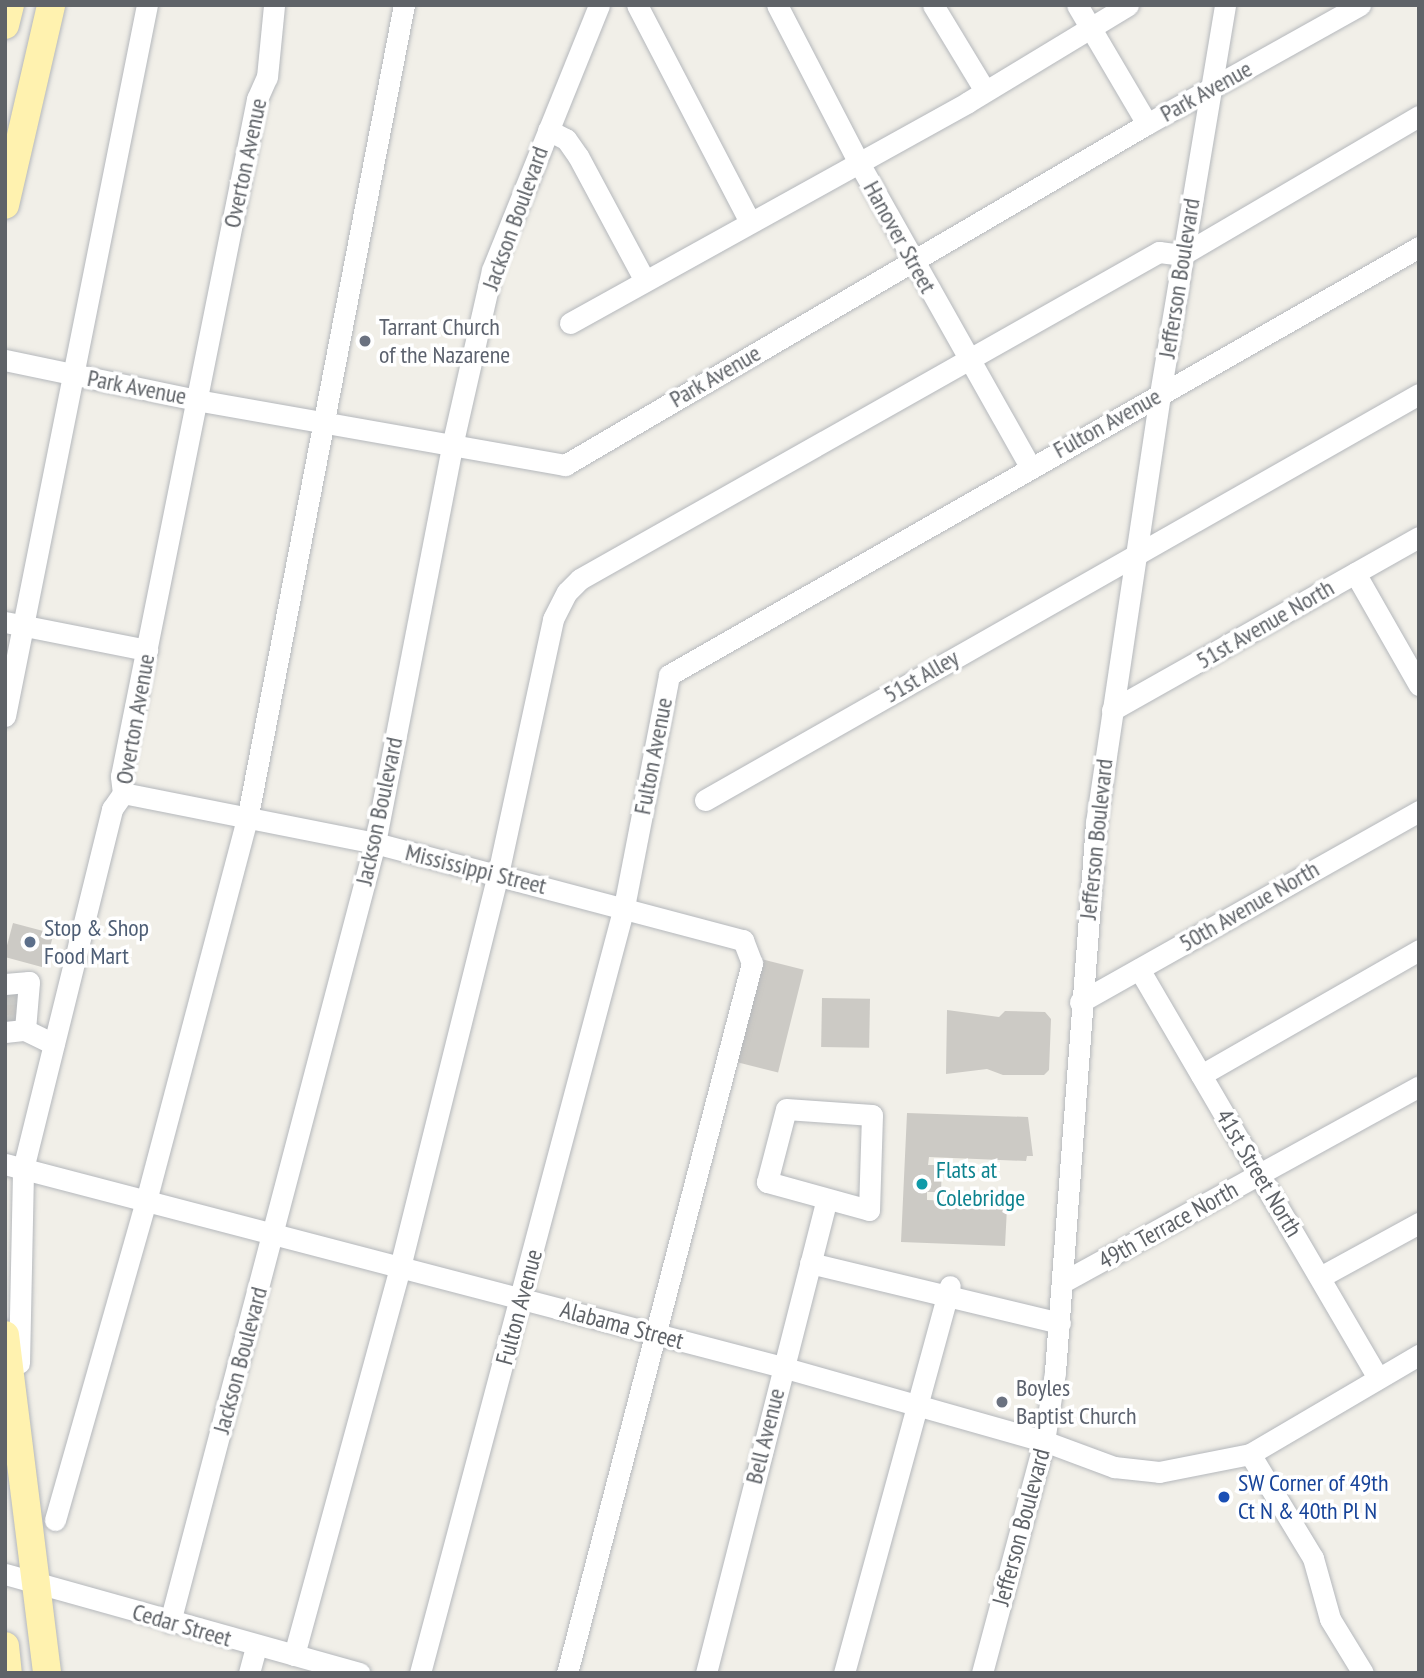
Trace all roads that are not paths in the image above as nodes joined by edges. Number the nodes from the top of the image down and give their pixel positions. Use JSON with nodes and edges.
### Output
{"nodes":[{"id":1,"x":10,"y":5,"type":"edge"},
{"id":2,"x":51,"y":5,"type":"edge"},
{"id":3,"x":147,"y":5,"type":"edge"},
{"id":4,"x":274,"y":5,"type":"edge"},
{"id":5,"x":404,"y":5,"type":"edge"},
{"id":6,"x":599,"y":5,"type":"edge"},
{"id":7,"x":637,"y":5,"type":"edge"},
{"id":8,"x":777,"y":5,"type":"edge"},
{"id":9,"x":933,"y":5,"type":"edge"},
{"id":10,"x":1077,"y":5,"type":"edge"},
{"id":11,"x":1128,"y":5,"type":"edge"},
{"id":12,"x":1225,"y":5,"type":"edge"},
{"id":13,"x":1360,"y":5,"type":"edge"},
{"id":14,"x":5,"y":25,"type":"edge"},
{"id":15,"x":1090,"y":28,"type":"junction"},
{"id":16,"x":1210,"y":89,"type":"junction"},
{"id":17,"x":985,"y":91,"type":"junction"},
{"id":18,"x":1419,"y":116,"type":"edge"},
{"id":19,"x":1146,"y":124,"type":"junction"},
{"id":20,"x":548,"y":130,"type":"junction"},
{"id":21,"x":859,"y":163,"type":"junction"},
{"id":22,"x":5,"y":205,"type":"edge"},
{"id":23,"x":749,"y":220,"type":"junction"},
{"id":24,"x":1419,"y":247,"type":"edge"},
{"id":25,"x":1182,"y":255,"type":"junction"},
{"id":26,"x":913,"y":261,"type":"junction"},
{"id":27,"x":644,"y":279,"type":"junction"},
{"id":28,"x":570,"y":323,"type":"dead end"},
{"id":29,"x":5,"y":360,"type":"edge"},
{"id":30,"x":970,"y":360,"type":"junction"},
{"id":31,"x":74,"y":375,"type":"junction"},
{"id":32,"x":1160,"y":394,"type":"junction"},
{"id":33,"x":1419,"y":394,"type":"edge"},
{"id":34,"x":196,"y":400,"type":"junction"},
{"id":35,"x":326,"y":421,"type":"junction"},
{"id":36,"x":452,"y":446,"type":"junction"},
{"id":37,"x":1030,"y":466,"type":"junction"},
{"id":38,"x":1419,"y":537,"type":"edge"},
{"id":39,"x":1137,"y":554,"type":"junction"},
{"id":40,"x":1355,"y":573,"type":"junction"},
{"id":41,"x":14,"y":624,"type":"edge"},
{"id":42,"x":147,"y":650,"type":"junction"},
{"id":43,"x":1419,"y":685,"type":"edge"},
{"id":44,"x":1112,"y":710,"type":"junction"},
{"id":45,"x":5,"y":716,"type":"edge"},
{"id":46,"x":123,"y":793,"type":"junction"},
{"id":47,"x":705,"y":800,"type":"dead end"},
{"id":48,"x":1419,"y":811,"type":"edge"},
{"id":49,"x":247,"y":820,"type":"junction"},
{"id":50,"x":375,"y":843,"type":"junction"},
{"id":51,"x":498,"y":874,"type":"junction"},
{"id":52,"x":624,"y":907,"type":"junction"},
{"id":53,"x":1419,"y":950,"type":"edge"},
{"id":54,"x":1139,"y":969,"type":"junction"},
{"id":55,"x":5,"y":984,"type":"edge"},
{"id":56,"x":1080,"y":1002,"type":"junction"},
{"id":57,"x":15,"y":1031,"type":"edge"},
{"id":58,"x":54,"y":1044,"type":"junction"},
{"id":59,"x":1201,"y":1075,"type":"junction"},
{"id":60,"x":1419,"y":1086,"type":"edge"},
{"id":61,"x":14,"y":1166,"type":"edge"},
{"id":62,"x":1260,"y":1174,"type":"junction"},
{"id":63,"x":827,"y":1200,"type":"junction"},
{"id":64,"x":146,"y":1201,"type":"junction"},
{"id":65,"x":1419,"y":1223,"type":"edge"},
{"id":66,"x":274,"y":1233,"type":"junction"},
{"id":67,"x":810,"y":1263,"type":"junction"},
{"id":68,"x":400,"y":1267,"type":"junction"},
{"id":69,"x":1322,"y":1276,"type":"junction"},
{"id":70,"x":1063,"y":1282,"type":"junction"},
{"id":71,"x":949,"y":1290,"type":"junction"},
{"id":72,"x":522,"y":1298,"type":"junction"},
{"id":73,"x":1059,"y":1323,"type":"junction"},
{"id":74,"x":5,"y":1335,"type":"edge"},
{"id":75,"x":656,"y":1335,"type":"junction"},
{"id":76,"x":1419,"y":1355,"type":"edge"},
{"id":77,"x":782,"y":1367,"type":"junction"},
{"id":78,"x":1378,"y":1378,"type":"junction"},
{"id":79,"x":914,"y":1404,"type":"junction"},
{"id":80,"x":17,"y":1432,"type":"junction"},
{"id":81,"x":1044,"y":1441,"type":"junction"},
{"id":82,"x":1250,"y":1454,"type":"junction"},
{"id":83,"x":55,"y":1520,"type":"dead end"},
{"id":84,"x":5,"y":1574,"type":"edge"},
{"id":85,"x":37,"y":1584,"type":"junction"},
{"id":86,"x":170,"y":1622,"type":"junction"},
{"id":87,"x":5,"y":1646,"type":"edge"},
{"id":88,"x":256,"y":1646,"type":"junction"},
{"id":89,"x":294,"y":1655,"type":"junction"},
{"id":90,"x":8,"y":1673,"type":"edge"},
{"id":91,"x":47,"y":1673,"type":"edge"},
{"id":92,"x":249,"y":1673,"type":"edge"},
{"id":93,"x":359,"y":1673,"type":"edge"},
{"id":94,"x":420,"y":1673,"type":"edge"},
{"id":95,"x":567,"y":1673,"type":"edge"},
{"id":96,"x":706,"y":1673,"type":"edge"},
{"id":97,"x":844,"y":1673,"type":"edge"},
{"id":98,"x":982,"y":1673,"type":"edge"},
{"id":99,"x":1363,"y":1673,"type":"edge"}],
"edges":[{"from":1,"to":14,"type":"main road"},
{"from":2,"to":22,"type":"main road"},
{"from":3,"to":31,"type":"street"},
{"from":4,"to":34,"type":"street","name":"Overton Avenue"},
{"from":5,"to":35,"type":"street"},
{"from":6,"to":20,"type":"street","name":"Jackson Boulevard"},
{"from":7,"to":23,"type":"street"},
{"from":8,"to":21,"type":"street","name":"Hanover Street"},
{"from":9,"to":17,"type":"street"},
{"from":10,"to":15,"type":"street"},
{"from":11,"to":15,"type":"street"},
{"from":12,"to":16,"type":"street","name":"Jefferson Boulevard"},
{"from":13,"to":16,"type":"street","name":"Park Avenue"},
{"from":15,"to":17,"type":"street"},
{"from":15,"to":19,"type":"street"},
{"from":16,"to":19,"type":"street","name":"Park Avenue"},
{"from":16,"to":25,"type":"street","name":"Jefferson Boulevard"},
{"from":17,"to":21,"type":"street"},
{"from":18,"to":25,"type":"street"},
{"from":19,"to":26,"type":"street","name":"Park Avenue"},
{"from":20,"to":27,"type":"street"},
{"from":20,"to":36,"type":"street","name":"Jackson Boulevard"},
{"from":21,"to":23,"type":"street"},
{"from":21,"to":26,"type":"street","name":"Hanover Street"},
{"from":23,"to":27,"type":"street"},
{"from":24,"to":32,"type":"street","name":"Fulton Avenue"},
{"from":25,"to":30,"type":"street"},
{"from":25,"to":32,"type":"street","name":"Jefferson Boulevard"},
{"from":26,"to":30,"type":"street","name":"Hanover Street"},
{"from":26,"to":36,"type":"street","name":"Park Avenue"},
{"from":27,"to":28,"type":"street"},
{"from":29,"to":31,"type":"street","name":"Park Avenue"},
{"from":30,"to":37,"type":"street","name":"Hanover Street"},
{"from":30,"to":51,"type":"street"},
{"from":31,"to":34,"type":"street","name":"Park Avenue"},
{"from":31,"to":41,"type":"street"},
{"from":32,"to":37,"type":"street","name":"Fulton Avenue"},
{"from":32,"to":39,"type":"street","name":"Jefferson Boulevard"},
{"from":33,"to":39,"type":"street","name":"51st Alley"},
{"from":34,"to":35,"type":"street","name":"Park Avenue"},
{"from":34,"to":42,"type":"street","name":"Overton Avenue"},
{"from":35,"to":36,"type":"street","name":"Park Avenue"},
{"from":35,"to":49,"type":"street"},
{"from":36,"to":50,"type":"street","name":"Jackson Boulevard"},
{"from":37,"to":52,"type":"street","name":"Fulton Avenue"},
{"from":38,"to":40,"type":"street","name":"51st Avenue North"},
{"from":39,"to":44,"type":"street","name":"Jefferson Boulevard"},
{"from":39,"to":47,"type":"street","name":"51st Alley"},
{"from":40,"to":43,"type":"street"},
{"from":40,"to":44,"type":"street","name":"51st Avenue North"},
{"from":41,"to":42,"type":"street"},
{"from":41,"to":45,"type":"street"},
{"from":42,"to":46,"type":"street","name":"Overton Avenue"},
{"from":44,"to":56,"type":"street","name":"Jefferson Boulevard"},
{"from":46,"to":49,"type":"street","name":"Mississippi Street"},
{"from":46,"to":58,"type":"street","name":"Overton Avenue"},
{"from":48,"to":54,"type":"street","name":"50th Avenue North"},
{"from":49,"to":50,"type":"street","name":"Mississippi Street"},
{"from":49,"to":64,"type":"street"},
{"from":50,"to":51,"type":"street","name":"Mississippi Street"},
{"from":50,"to":66,"type":"street","name":"Jackson Boulevard"},
{"from":51,"to":52,"type":"street","name":"Mississippi Street"},
{"from":51,"to":68,"type":"street"},
{"from":52,"to":72,"type":"street","name":"Fulton Avenue"},
{"from":52,"to":75,"type":"street","name":"Mississippi Street"},
{"from":53,"to":59,"type":"street"},
{"from":54,"to":56,"type":"street","name":"50th Avenue North"},
{"from":54,"to":59,"type":"street","name":"41st Street North"},
{"from":55,"to":57,"type":"street"},
{"from":56,"to":70,"type":"street","name":"Jefferson Boulevard"},
{"from":57,"to":58,"type":"street"},
{"from":58,"to":61,"type":"street","name":"Overton Avenue"},
{"from":59,"to":62,"type":"street","name":"41st Street North"},
{"from":60,"to":62,"type":"street","name":"49th Terrace North"},
{"from":61,"to":64,"type":"street","name":"Alabama Street"},
{"from":61,"to":80,"type":"street","name":"Overton Avenue"},
{"from":62,"to":69,"type":"street","name":"41st Street North"},
{"from":62,"to":70,"type":"street","name":"49th Terrace North"},
{"from":63,"to":63,"type":"street"},
{"from":63,"to":67,"type":"street","name":"Bell Avenue"},
{"from":64,"to":66,"type":"street","name":"Alabama Street"},
{"from":64,"to":83,"type":"street"},
{"from":65,"to":69,"type":"street"},
{"from":66,"to":68,"type":"street","name":"Alabama Street"},
{"from":66,"to":86,"type":"street","name":"Jackson Boulevard"},
{"from":67,"to":71,"type":"street"},
{"from":67,"to":77,"type":"street","name":"Bell Avenue"},
{"from":68,"to":72,"type":"street","name":"Alabama Street"},
{"from":68,"to":89,"type":"street"},
{"from":69,"to":78,"type":"street","name":"41st Street North"},
{"from":70,"to":73,"type":"street","name":"Jefferson Boulevard"},
{"from":71,"to":73,"type":"street"},
{"from":71,"to":79,"type":"street"},
{"from":72,"to":75,"type":"street","name":"Alabama Street"},
{"from":72,"to":94,"type":"street","name":"Fulton Avenue"},
{"from":73,"to":81,"type":"street","name":"Jefferson Boulevard"},
{"from":74,"to":80,"type":"main road"},
{"from":75,"to":77,"type":"street","name":"Alabama Street"},
{"from":75,"to":95,"type":"street"},
{"from":76,"to":78,"type":"street","name":"Alabama Street"},
{"from":77,"to":79,"type":"street","name":"Alabama Street"},
{"from":77,"to":96,"type":"street","name":"Bell Avenue"},
{"from":78,"to":82,"type":"street","name":"Alabama Street"},
{"from":79,"to":81,"type":"street","name":"Alabama Street"},
{"from":79,"to":97,"type":"street"},
{"from":80,"to":85,"type":"main road"},
{"from":81,"to":82,"type":"street","name":"Alabama Street"},
{"from":81,"to":98,"type":"street","name":"Jefferson Boulevard"},
{"from":82,"to":99,"type":"street"},
{"from":84,"to":85,"type":"street","name":"Cedar Street"},
{"from":85,"to":86,"type":"street","name":"Cedar Street"},
{"from":85,"to":91,"type":"main road"},
{"from":86,"to":88,"type":"street","name":"Cedar Street"},
{"from":87,"to":90,"type":"main road"},
{"from":88,"to":89,"type":"street","name":"Cedar Street"},
{"from":88,"to":92,"type":"street"},
{"from":89,"to":93,"type":"street","name":"Cedar Street"}]}
